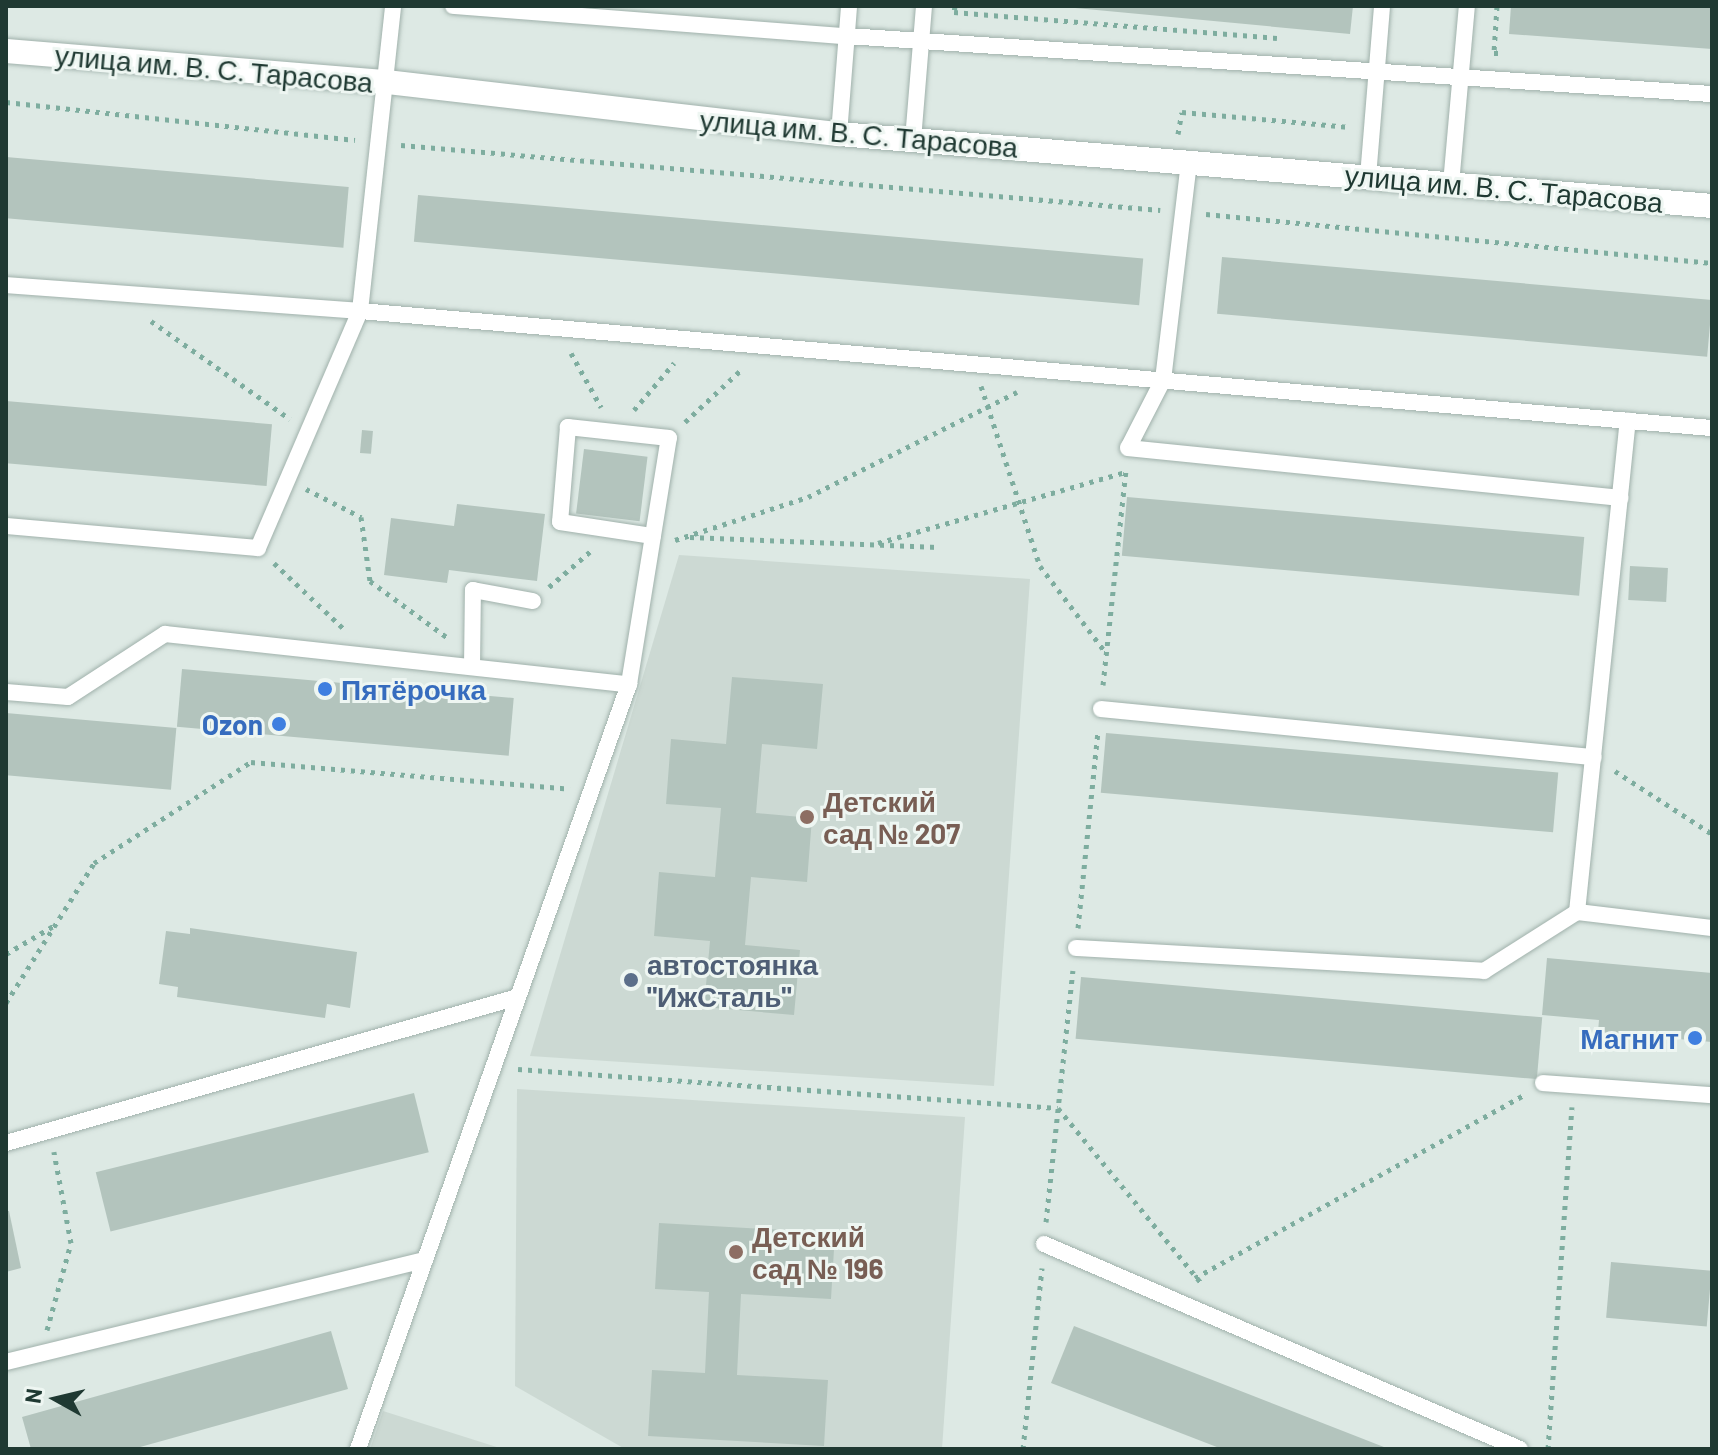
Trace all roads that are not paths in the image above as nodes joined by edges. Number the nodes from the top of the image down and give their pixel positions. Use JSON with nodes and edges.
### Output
{"nodes":[{"id":1,"x":393,"y":6,"type":"edge"},
{"id":2,"x":453,"y":6,"type":"edge"},
{"id":3,"x":849,"y":6,"type":"edge"},
{"id":4,"x":924,"y":6,"type":"edge"},
{"id":5,"x":1382,"y":6,"type":"edge"},
{"id":6,"x":1467,"y":6,"type":"edge"},
{"id":7,"x":847,"y":36,"type":"junction"},
{"id":8,"x":921,"y":41,"type":"junction"},
{"id":9,"x":6,"y":51,"type":"edge"},
{"id":10,"x":1377,"y":70,"type":"junction"},
{"id":11,"x":1461,"y":77,"type":"junction"},
{"id":12,"x":387,"y":82,"type":"junction"},
{"id":13,"x":1712,"y":94,"type":"edge"},
{"id":14,"x":839,"y":134,"type":"junction"},
{"id":15,"x":913,"y":140,"type":"junction"},
{"id":16,"x":1182,"y":162,"type":"junction"},
{"id":17,"x":1368,"y":177,"type":"junction"},
{"id":18,"x":1451,"y":184,"type":"junction"},
{"id":19,"x":1712,"y":206,"type":"edge"},
{"id":20,"x":6,"y":285,"type":"edge"},
{"id":21,"x":360,"y":311,"type":"junction"},
{"id":22,"x":1163,"y":380,"type":"junction"},
{"id":23,"x":1628,"y":421,"type":"junction"},
{"id":24,"x":1712,"y":428,"type":"edge"},
{"id":25,"x":1620,"y":498,"type":"junction"},
{"id":26,"x":6,"y":526,"type":"edge"},
{"id":27,"x":652,"y":542,"type":"junction"},
{"id":28,"x":533,"y":601,"type":"road end"},
{"id":29,"x":472,"y":667,"type":"junction"},
{"id":30,"x":629,"y":684,"type":"junction"},
{"id":31,"x":6,"y":692,"type":"edge"},
{"id":32,"x":1101,"y":709,"type":"dead end"},
{"id":33,"x":1594,"y":757,"type":"junction"},
{"id":34,"x":1577,"y":912,"type":"junction"},
{"id":35,"x":1712,"y":928,"type":"edge"},
{"id":36,"x":1076,"y":948,"type":"dead end"},
{"id":37,"x":518,"y":997,"type":"junction"},
{"id":38,"x":1543,"y":1083,"type":"road end"},
{"id":39,"x":1712,"y":1095,"type":"edge"},
{"id":40,"x":6,"y":1143,"type":"edge"},
{"id":41,"x":1044,"y":1244,"type":"dead end"},
{"id":42,"x":425,"y":1260,"type":"junction"},
{"id":43,"x":6,"y":1362,"type":"edge"},
{"id":44,"x":358,"y":1449,"type":"edge"},
{"id":45,"x":1520,"y":1449,"type":"edge"}],
"edges":[{"from":1,"to":12,"type":"lane"},
{"from":2,"to":7,"type":"lane"},
{"from":3,"to":7,"type":"lane"},
{"from":4,"to":8,"type":"lane"},
{"from":5,"to":10,"type":"lane"},
{"from":6,"to":11,"type":"lane"},
{"from":7,"to":8,"type":"lane"},
{"from":7,"to":14,"type":"lane"},
{"from":8,"to":10,"type":"lane"},
{"from":8,"to":15,"type":"lane"},
{"from":9,"to":12,"type":"main road","name":"улица им. В. С. Тарасова"},
{"from":10,"to":11,"type":"lane"},
{"from":10,"to":17,"type":"lane"},
{"from":11,"to":13,"type":"lane"},
{"from":11,"to":18,"type":"lane"},
{"from":12,"to":14,"type":"main road","name":"улица им. В. С. Тарасова"},
{"from":12,"to":21,"type":"lane"},
{"from":14,"to":15,"type":"main road","name":"улица им. В. С. Тарасова"},
{"from":15,"to":16,"type":"main road","name":"улица им. В. С. Тарасова"},
{"from":16,"to":17,"type":"main road","name":"улица им. В. С. Тарасова"},
{"from":16,"to":22,"type":"lane"},
{"from":17,"to":18,"type":"main road","name":"улица им. В. С. Тарасова"},
{"from":18,"to":19,"type":"main road","name":"улица им. В. С. Тарасова"},
{"from":20,"to":21,"type":"lane"},
{"from":21,"to":22,"type":"lane"},
{"from":21,"to":26,"type":"lane"},
{"from":22,"to":23,"type":"lane"},
{"from":22,"to":25,"type":"lane"},
{"from":23,"to":24,"type":"lane"},
{"from":23,"to":25,"type":"lane"},
{"from":25,"to":33,"type":"lane"},
{"from":27,"to":27,"type":"lane"},
{"from":27,"to":30,"type":"lane"},
{"from":28,"to":29,"type":"lane"},
{"from":29,"to":30,"type":"lane"},
{"from":29,"to":31,"type":"lane"},
{"from":30,"to":37,"type":"lane"},
{"from":32,"to":33,"type":"lane"},
{"from":33,"to":34,"type":"lane"},
{"from":34,"to":35,"type":"lane"},
{"from":34,"to":36,"type":"lane"},
{"from":37,"to":40,"type":"lane"},
{"from":37,"to":42,"type":"lane"},
{"from":38,"to":39,"type":"lane"},
{"from":41,"to":45,"type":"lane"},
{"from":42,"to":43,"type":"lane"},
{"from":42,"to":44,"type":"lane"}]}
